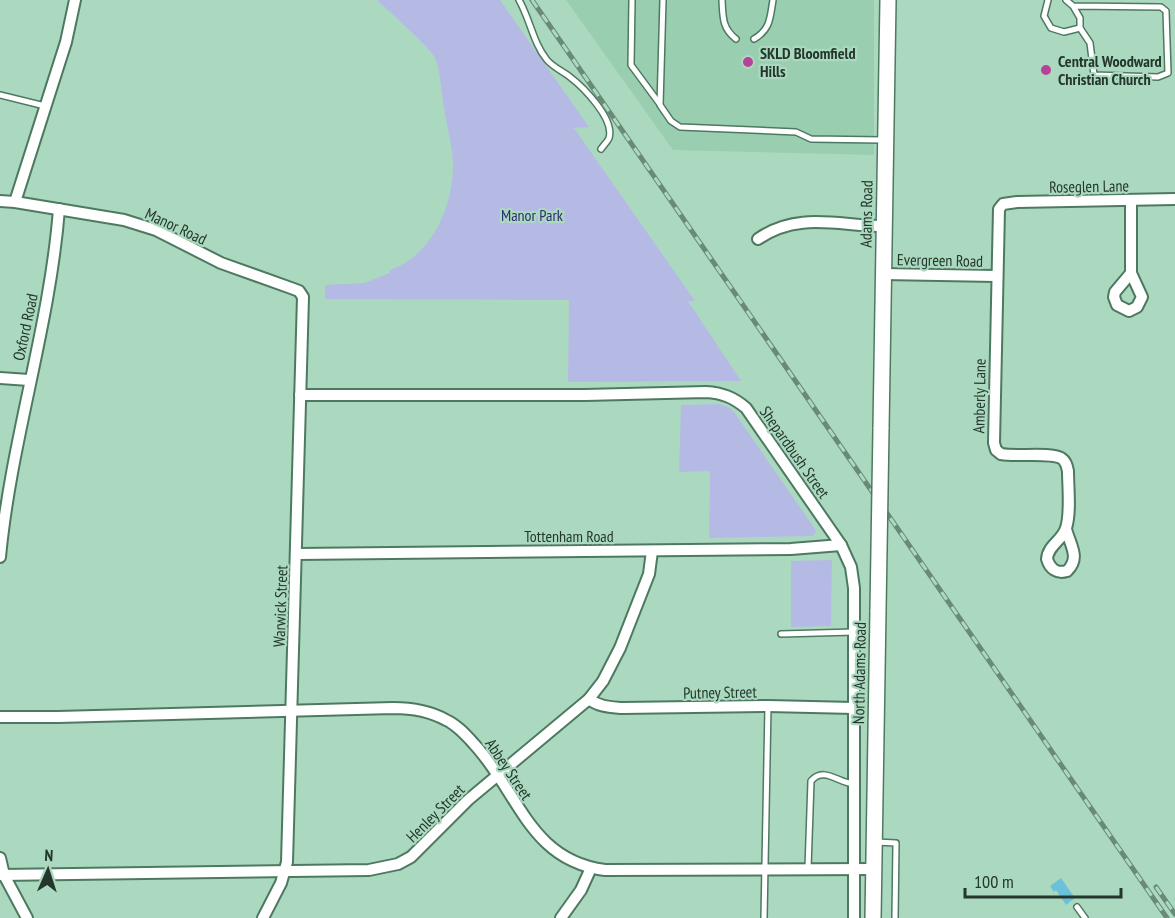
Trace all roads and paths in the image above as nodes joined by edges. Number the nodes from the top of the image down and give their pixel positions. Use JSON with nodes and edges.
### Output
{"nodes":[{"id":1,"x":75,"y":0,"type":"edge"},
{"id":2,"x":519,"y":0,"type":"edge"},
{"id":3,"x":632,"y":0,"type":"edge"},
{"id":4,"x":663,"y":0,"type":"edge"},
{"id":5,"x":722,"y":0,"type":"edge"},
{"id":6,"x":772,"y":0,"type":"edge"},
{"id":7,"x":888,"y":0,"type":"edge"},
{"id":8,"x":1048,"y":0,"type":"edge"},
{"id":9,"x":1066,"y":0,"type":"edge"},
{"id":10,"x":1073,"y":6,"type":"junction"},
{"id":11,"x":1080,"y":28,"type":"junction"},
{"id":12,"x":736,"y":39,"type":"dead end"},
{"id":13,"x":754,"y":39,"type":"dead end"},
{"id":14,"x":0,"y":95,"type":"edge"},
{"id":15,"x":660,"y":105,"type":"junction"},
{"id":16,"x":47,"y":106,"type":"junction"},
{"id":17,"x":885,"y":140,"type":"junction"},
{"id":18,"x":601,"y":149,"type":"dead end"},
{"id":19,"x":1131,"y":200,"type":"junction"},
{"id":20,"x":1175,"y":200,"type":"edge"},
{"id":21,"x":0,"y":201,"type":"edge"},
{"id":22,"x":15,"y":201,"type":"junction"},
{"id":23,"x":1003,"y":204,"type":"joint"},
{"id":24,"x":59,"y":209,"type":"junction"},
{"id":25,"x":884,"y":226,"type":"junction"},
{"id":26,"x":758,"y":239,"type":"dead end"},
{"id":27,"x":1131,"y":273,"type":"dead end"},
{"id":28,"x":883,"y":274,"type":"junction"},
{"id":29,"x":996,"y":276,"type":"junction"},
{"id":30,"x":298,"y":291,"type":"joint"},
{"id":31,"x":0,"y":378,"type":"edge"},
{"id":32,"x":29,"y":380,"type":"junction"},
{"id":33,"x":300,"y":395,"type":"junction"},
{"id":34,"x":881,"y":429,"type":"joint"},
{"id":35,"x":1066,"y":529,"type":"dead end"},
{"id":36,"x":841,"y":545,"type":"junction"},
{"id":37,"x":652,"y":551,"type":"junction"},
{"id":38,"x":0,"y":554,"type":"edge"},
{"id":39,"x":297,"y":554,"type":"junction"},
{"id":40,"x":854,"y":632,"type":"junction"},
{"id":41,"x":781,"y":633,"type":"dead end"},
{"id":42,"x":589,"y":699,"type":"junction"},
{"id":43,"x":768,"y":706,"type":"junction"},
{"id":44,"x":854,"y":708,"type":"junction"},
{"id":45,"x":291,"y":710,"type":"junction"},
{"id":46,"x":0,"y":717,"type":"edge"},
{"id":47,"x":498,"y":774,"type":"junction"},
{"id":48,"x":855,"y":784,"type":"junction"},
{"id":49,"x":874,"y":842,"type":"junction"},
{"id":50,"x":0,"y":858,"type":"edge"},
{"id":51,"x":591,"y":868,"type":"junction"},
{"id":52,"x":765,"y":868,"type":"junction"},
{"id":53,"x":808,"y":868,"type":"junction"},
{"id":54,"x":854,"y":868,"type":"junction"},
{"id":55,"x":874,"y":869,"type":"junction"},
{"id":56,"x":285,"y":872,"type":"junction"},
{"id":57,"x":2,"y":875,"type":"edge"},
{"id":58,"x":1077,"y":907,"type":"dead end"},
{"id":59,"x":27,"y":918,"type":"edge"},
{"id":60,"x":263,"y":918,"type":"edge"},
{"id":61,"x":561,"y":918,"type":"edge"},
{"id":62,"x":764,"y":918,"type":"edge"},
{"id":63,"x":854,"y":918,"type":"edge"},
{"id":64,"x":873,"y":918,"type":"edge"},
{"id":65,"x":895,"y":918,"type":"edge"},
{"id":66,"x":1085,"y":918,"type":"edge"}],
"edges":[{"from":1,"to":16,"type":"street"},
{"from":2,"to":18,"type":"lane"},
{"from":3,"to":15,"type":"lane"},
{"from":4,"to":15,"type":"lane"},
{"from":5,"to":12,"type":"lane"},
{"from":6,"to":13,"type":"lane"},
{"from":7,"to":17,"type":"main road","name":"Adams Road"},
{"from":8,"to":11,"type":"lane"},
{"from":9,"to":10,"type":"lane"},
{"from":10,"to":11,"type":"lane"},
{"from":10,"to":11,"type":"lane"},
{"from":14,"to":16,"type":"lane"},
{"from":15,"to":17,"type":"lane"},
{"from":16,"to":22,"type":"street"},
{"from":17,"to":25,"type":"main road","name":"Adams Road"},
{"from":19,"to":20,"type":"street","name":"Roseglen Lane"},
{"from":19,"to":23,"type":"street","name":"Roseglen Lane"},
{"from":19,"to":27,"type":"street"},
{"from":21,"to":22,"type":"street","name":"Manor Road"},
{"from":22,"to":24,"type":"street","name":"Manor Road"},
{"from":23,"to":29,"type":"street","name":"Amberly Lane"},
{"from":24,"to":30,"type":"street","name":"Manor Road"},
{"from":24,"to":32,"type":"street","name":"Oxford Road"},
{"from":25,"to":26,"type":"street"},
{"from":25,"to":28,"type":"main road","name":"Adams Road"},
{"from":28,"to":29,"type":"street","name":"Evergreen Road"},
{"from":28,"to":34,"type":"main road","name":"Adams Road"},
{"from":29,"to":35,"type":"street","name":"Amberly Lane"},
{"from":30,"to":33,"type":"street","name":"Warwick Street"},
{"from":31,"to":32,"type":"street"},
{"from":32,"to":38,"type":"street","name":"Oxford Road"},
{"from":33,"to":36,"type":"street","name":"Shepardbush Street"},
{"from":33,"to":39,"type":"street","name":"Warwick Street"},
{"from":34,"to":49,"type":"main road","name":"North Adams Road","bridge":true},
{"from":36,"to":37,"type":"street","name":"Tottenham Road"},
{"from":36,"to":40,"type":"street","name":"Shepardbush Street"},
{"from":37,"to":39,"type":"street","name":"Tottenham Road"},
{"from":37,"to":42,"type":"street","name":"Henley Street"},
{"from":39,"to":45,"type":"street","name":"Warwick Street"},
{"from":40,"to":41,"type":"lane"},
{"from":40,"to":44,"type":"street","name":"Shepardbush Street"},
{"from":42,"to":43,"type":"street","name":"Putney Street"},
{"from":42,"to":47,"type":"street","name":"Henley Street"},
{"from":43,"to":44,"type":"street","name":"Putney Street"},
{"from":43,"to":52,"type":"lane"},
{"from":44,"to":48,"type":"street","name":"Shepardbush Street"},
{"from":45,"to":46,"type":"street","name":"Abbey Street"},
{"from":45,"to":47,"type":"street","name":"Abbey Street"},
{"from":45,"to":56,"type":"street","name":"Warwick Street"},
{"from":47,"to":51,"type":"street","name":"Abbey Street"},
{"from":47,"to":56,"type":"street","name":"Henley Street"},
{"from":48,"to":53,"type":"lane"},
{"from":48,"to":54,"type":"street","name":"Shepardbush Street"},
{"from":49,"to":55,"type":"main road","name":"North Adams Road"},
{"from":49,"to":65,"type":"lane"},
{"from":50,"to":57,"type":"street"},
{"from":51,"to":52,"type":"street","name":"Abbey Street"},
{"from":51,"to":61,"type":"street"},
{"from":52,"to":53,"type":"street","name":"Abbey Street"},
{"from":52,"to":62,"type":"lane"},
{"from":53,"to":54,"type":"street","name":"Abbey Street"},
{"from":54,"to":55,"type":"street","name":"Abbey Street"},
{"from":54,"to":63,"type":"street","name":"Shepardbush Street"},
{"from":55,"to":64,"type":"main road","name":"North Adams Road"},
{"from":56,"to":57,"type":"street","name":"Henley Street"},
{"from":56,"to":60,"type":"street","name":"Warwick Street"},
{"from":57,"to":59,"type":"street"},
{"from":58,"to":66,"type":"lane"}]}
